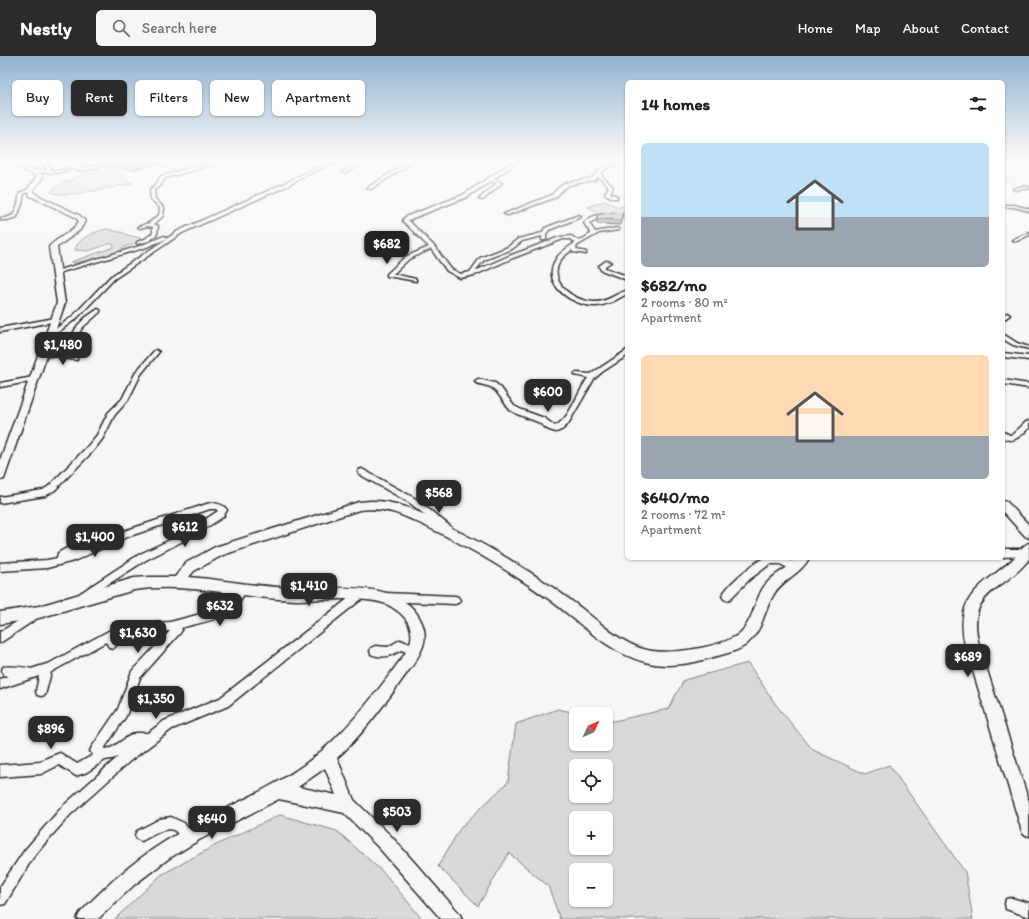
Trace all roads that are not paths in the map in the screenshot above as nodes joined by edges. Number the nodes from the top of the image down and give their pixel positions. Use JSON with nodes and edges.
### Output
{"nodes":[{"id":1,"x":21,"y":201,"type":"edge"},
{"id":2,"x":45,"y":201,"type":"edge"},
{"id":3,"x":155,"y":201,"type":"edge"},
{"id":4,"x":250,"y":201,"type":"edge"},
{"id":5,"x":451,"y":201,"type":"edge"},
{"id":6,"x":540,"y":201,"type":"edge"},
{"id":7,"x":1005,"y":206,"type":"edge"},
{"id":8,"x":1029,"y":210,"type":"edge"},
{"id":9,"x":506,"y":214,"type":"dead end"},
{"id":10,"x":579,"y":216,"type":"dead end"},
{"id":11,"x":599,"y":216,"type":"edge"},
{"id":12,"x":0,"y":219,"type":"edge"},
{"id":13,"x":149,"y":225,"type":"junction"},
{"id":14,"x":140,"y":227,"type":"dead end"},
{"id":15,"x":617,"y":229,"type":"dead end"},
{"id":16,"x":1029,"y":232,"type":"edge"},
{"id":17,"x":544,"y":234,"type":"junction"},
{"id":18,"x":594,"y":234,"type":"junction"},
{"id":19,"x":173,"y":237,"type":"junction"},
{"id":20,"x":1015,"y":240,"type":"dead end"},
{"id":21,"x":544,"y":244,"type":"junction"},
{"id":22,"x":575,"y":246,"type":"junction"},
{"id":23,"x":432,"y":247,"type":"junction"},
{"id":24,"x":128,"y":251,"type":"junction"},
{"id":25,"x":584,"y":253,"type":"dead end"},
{"id":26,"x":608,"y":262,"type":"dead end"},
{"id":27,"x":56,"y":272,"type":"junction"},
{"id":28,"x":473,"y":274,"type":"junction"},
{"id":29,"x":615,"y":274,"type":"junction"},
{"id":30,"x":625,"y":277,"type":"edge"},
{"id":31,"x":610,"y":279,"type":"dead end"},
{"id":32,"x":414,"y":280,"type":"dead end"},
{"id":33,"x":625,"y":293,"type":"edge"},
{"id":34,"x":98,"y":312,"type":"dead end"},
{"id":35,"x":55,"y":320,"type":"junction"},
{"id":36,"x":0,"y":330,"type":"edge"},
{"id":37,"x":48,"y":337,"type":"junction"},
{"id":38,"x":1005,"y":337,"type":"edge"},
{"id":39,"x":1028,"y":348,"type":"edge"},
{"id":40,"x":156,"y":352,"type":"dead end"},
{"id":41,"x":61,"y":353,"type":"junction"},
{"id":42,"x":625,"y":353,"type":"edge"},
{"id":43,"x":1006,"y":355,"type":"edge"},
{"id":44,"x":41,"y":356,"type":"junction"},
{"id":45,"x":1029,"y":358,"type":"edge"},
{"id":46,"x":75,"y":359,"type":"dead end"},
{"id":47,"x":577,"y":374,"type":"dead end"},
{"id":48,"x":592,"y":376,"type":"junction"},
{"id":49,"x":32,"y":379,"type":"junction"},
{"id":50,"x":478,"y":381,"type":"dead end"},
{"id":51,"x":1005,"y":382,"type":"edge"},
{"id":52,"x":0,"y":385,"type":"edge"},
{"id":53,"x":1029,"y":386,"type":"edge"},
{"id":54,"x":1029,"y":424,"type":"edge"},
{"id":55,"x":1005,"y":436,"type":"edge"},
{"id":56,"x":362,"y":472,"type":"dead end"},
{"id":57,"x":0,"y":476,"type":"edge"},
{"id":58,"x":0,"y":500,"type":"edge"},
{"id":59,"x":1005,"y":507,"type":"edge"},
{"id":60,"x":453,"y":534,"type":"junction"},
{"id":61,"x":1029,"y":534,"type":"edge"},
{"id":62,"x":84,"y":543,"type":"dead end"},
{"id":63,"x":1028,"y":551,"type":"edge"},
{"id":64,"x":1005,"y":553,"type":"edge"},
{"id":65,"x":765,"y":560,"type":"edge"},
{"id":66,"x":779,"y":560,"type":"edge"},
{"id":67,"x":802,"y":560,"type":"edge"},
{"id":68,"x":40,"y":565,"type":"junction"},
{"id":69,"x":0,"y":567,"type":"edge"},
{"id":70,"x":178,"y":583,"type":"junction"},
{"id":71,"x":241,"y":590,"type":"junction"},
{"id":72,"x":361,"y":594,"type":"junction"},
{"id":73,"x":727,"y":596,"type":"dead end"},
{"id":74,"x":384,"y":597,"type":"junction"},
{"id":75,"x":455,"y":600,"type":"dead end"},
{"id":76,"x":73,"y":603,"type":"junction"},
{"id":77,"x":39,"y":612,"type":"junction"},
{"id":78,"x":0,"y":618,"type":"edge"},
{"id":79,"x":172,"y":626,"type":"junction"},
{"id":80,"x":0,"y":638,"type":"edge"},
{"id":81,"x":414,"y":650,"type":"junction"},
{"id":82,"x":375,"y":651,"type":"dead end"},
{"id":83,"x":49,"y":668,"type":"junction"},
{"id":84,"x":7,"y":670,"type":"dead end"},
{"id":85,"x":0,"y":684,"type":"edge"},
{"id":86,"x":41,"y":690,"type":"dead end"},
{"id":87,"x":148,"y":739,"type":"junction"},
{"id":88,"x":102,"y":755,"type":"junction"},
{"id":89,"x":328,"y":756,"type":"junction"},
{"id":90,"x":0,"y":771,"type":"edge"},
{"id":91,"x":277,"y":791,"type":"junction"},
{"id":92,"x":348,"y":806,"type":"junction"},
{"id":93,"x":1029,"y":828,"type":"edge"},
{"id":94,"x":141,"y":834,"type":"dead end"},
{"id":95,"x":187,"y":837,"type":"junction"},
{"id":96,"x":0,"y":899,"type":"edge"},
{"id":97,"x":1011,"y":904,"type":"dead end"},
{"id":98,"x":1029,"y":910,"type":"edge"},
{"id":99,"x":86,"y":919,"type":"edge"},
{"id":100,"x":453,"y":919,"type":"edge"}],
"edges":[{"from":1,"to":12,"type":"street"},
{"from":2,"to":27,"type":"street"},
{"from":3,"to":13,"type":"street"},
{"from":4,"to":19,"type":"street"},
{"from":5,"to":23,"type":"street"},
{"from":6,"to":9,"type":"street"},
{"from":7,"to":8,"type":"street"},
{"from":10,"to":17,"type":"street"},
{"from":11,"to":18,"type":"street"},
{"from":13,"to":14,"type":"street"},
{"from":13,"to":24,"type":"street"},
{"from":15,"to":18,"type":"street"},
{"from":16,"to":20,"type":"street"},
{"from":17,"to":21,"type":"street"},
{"from":17,"to":28,"type":"street"},
{"from":18,"to":22,"type":"street"},
{"from":19,"to":24,"type":"street"},
{"from":19,"to":37,"type":"street"},
{"from":21,"to":22,"type":"street"},
{"from":21,"to":28,"type":"street"},
{"from":22,"to":25,"type":"street"},
{"from":22,"to":33,"type":"street"},
{"from":23,"to":28,"type":"street"},
{"from":23,"to":32,"type":"street"},
{"from":24,"to":27,"type":"street"},
{"from":26,"to":29,"type":"street"},
{"from":27,"to":35,"type":"street"},
{"from":29,"to":30,"type":"street"},
{"from":29,"to":31,"type":"street"},
{"from":34,"to":41,"type":"street"},
{"from":35,"to":36,"type":"street"},
{"from":35,"to":37,"type":"street"},
{"from":37,"to":44,"type":"street"},
{"from":38,"to":39,"type":"street"},
{"from":39,"to":43,"type":"street"},
{"from":40,"to":58,"type":"street"},
{"from":41,"to":44,"type":"street"},
{"from":41,"to":46,"type":"street"},
{"from":42,"to":48,"type":"street"},
{"from":43,"to":45,"type":"street"},
{"from":44,"to":49,"type":"street"},
{"from":47,"to":48,"type":"street"},
{"from":48,"to":50,"type":"street"},
{"from":49,"to":52,"type":"street"},
{"from":49,"to":57,"type":"street"},
{"from":51,"to":53,"type":"street"},
{"from":54,"to":55,"type":"street"},
{"from":56,"to":60,"type":"street"},
{"from":59,"to":61,"type":"street"},
{"from":60,"to":67,"type":"street"},
{"from":60,"to":70,"type":"street"},
{"from":62,"to":68,"type":"street"},
{"from":63,"to":64,"type":"street"},
{"from":63,"to":93,"type":"street"},
{"from":65,"to":73,"type":"street"},
{"from":66,"to":67,"type":"street"},
{"from":68,"to":69,"type":"street"},
{"from":68,"to":76,"type":"street"},
{"from":70,"to":71,"type":"street"},
{"from":70,"to":76,"type":"street"},
{"from":71,"to":72,"type":"street"},
{"from":71,"to":79,"type":"street"},
{"from":72,"to":74,"type":"street"},
{"from":72,"to":87,"type":"street"},
{"from":74,"to":75,"type":"street"},
{"from":74,"to":81,"type":"street"},
{"from":76,"to":77,"type":"street"},
{"from":77,"to":78,"type":"street"},
{"from":77,"to":80,"type":"street"},
{"from":79,"to":83,"type":"street"},
{"from":79,"to":88,"type":"street"},
{"from":81,"to":82,"type":"street"},
{"from":81,"to":89,"type":"street"},
{"from":83,"to":84,"type":"street"},
{"from":83,"to":85,"type":"street"},
{"from":83,"to":86,"type":"street"},
{"from":87,"to":88,"type":"street"},
{"from":87,"to":96,"type":"street"},
{"from":88,"to":90,"type":"street"},
{"from":89,"to":91,"type":"street"},
{"from":89,"to":92,"type":"street"},
{"from":91,"to":92,"type":"street"},
{"from":91,"to":95,"type":"street"},
{"from":92,"to":100,"type":"street"},
{"from":94,"to":95,"type":"street"},
{"from":95,"to":99,"type":"street"},
{"from":97,"to":98,"type":"street"}]}
